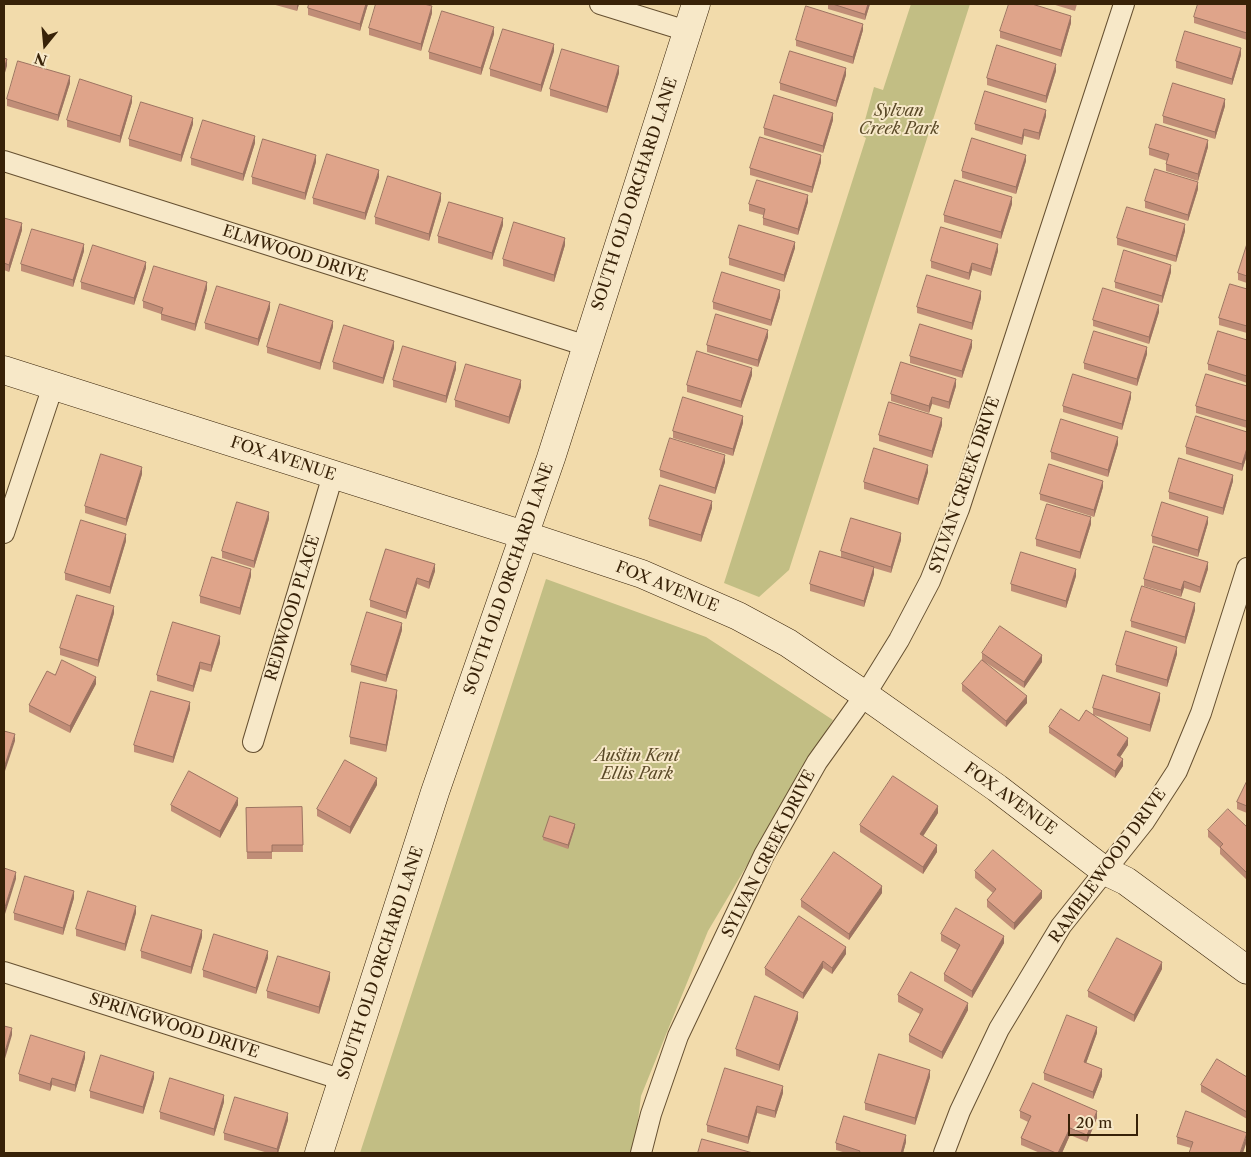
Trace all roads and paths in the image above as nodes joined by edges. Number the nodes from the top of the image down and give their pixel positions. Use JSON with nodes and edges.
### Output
{"nodes":[{"id":1,"x":600,"y":4,"type":"edge"},
{"id":2,"x":696,"y":4,"type":"edge"},
{"id":3,"x":1124,"y":4,"type":"edge"},
{"id":4,"x":687,"y":32,"type":"junction"},
{"id":5,"x":4,"y":161,"type":"edge"},
{"id":6,"x":587,"y":346,"type":"junction"},
{"id":7,"x":4,"y":370,"type":"edge"},
{"id":8,"x":53,"y":386,"type":"junction"},
{"id":9,"x":334,"y":474,"type":"junction"},
{"id":10,"x":4,"y":533,"type":"edge"},
{"id":11,"x":524,"y":535,"type":"junction"},
{"id":12,"x":1247,"y":568,"type":"edge"},
{"id":13,"x":865,"y":695,"type":"junction"},
{"id":14,"x":253,"y":742,"type":"dead end"},
{"id":15,"x":1105,"y":871,"type":"junction"},
{"id":16,"x":1247,"y":970,"type":"edge"},
{"id":17,"x":4,"y":972,"type":"edge"},
{"id":18,"x":343,"y":1080,"type":"junction"},
{"id":19,"x":319,"y":1153,"type":"edge"},
{"id":20,"x":641,"y":1153,"type":"edge"},
{"id":21,"x":944,"y":1153,"type":"edge"}],
"edges":[{"from":1,"to":4,"type":"street"},
{"from":2,"to":4,"type":"main road","name":"SOUTH OLD ORCHARD LANE"},
{"from":3,"to":13,"type":"street","name":"SYLVAN CREEK DRIVE"},
{"from":4,"to":6,"type":"main road","name":"SOUTH OLD ORCHARD LANE"},
{"from":5,"to":6,"type":"street","name":"ELMWOOD DRIVE"},
{"from":6,"to":11,"type":"main road","name":"SOUTH OLD ORCHARD LANE"},
{"from":7,"to":8,"type":"main road","name":"FOX AVENUE"},
{"from":8,"to":9,"type":"main road","name":"FOX AVENUE"},
{"from":8,"to":10,"type":"street"},
{"from":9,"to":11,"type":"main road","name":"FOX AVENUE"},
{"from":9,"to":14,"type":"street","name":"REDWOOD PLACE"},
{"from":11,"to":13,"type":"main road","name":"FOX AVENUE"},
{"from":11,"to":18,"type":"main road","name":"SOUTH OLD ORCHARD LANE"},
{"from":12,"to":15,"type":"street","name":"RAMBLEWOOD DRIVE"},
{"from":13,"to":15,"type":"main road","name":"FOX AVENUE"},
{"from":13,"to":20,"type":"street","name":"SYLVAN CREEK DRIVE"},
{"from":15,"to":16,"type":"main road","name":"FOX AVENUE"},
{"from":15,"to":21,"type":"street","name":"RAMBLEWOOD DRIVE"},
{"from":17,"to":18,"type":"street","name":"SPRINGWOOD DRIVE"},
{"from":18,"to":19,"type":"main road","name":"SOUTH OLD ORCHARD LANE"}]}
